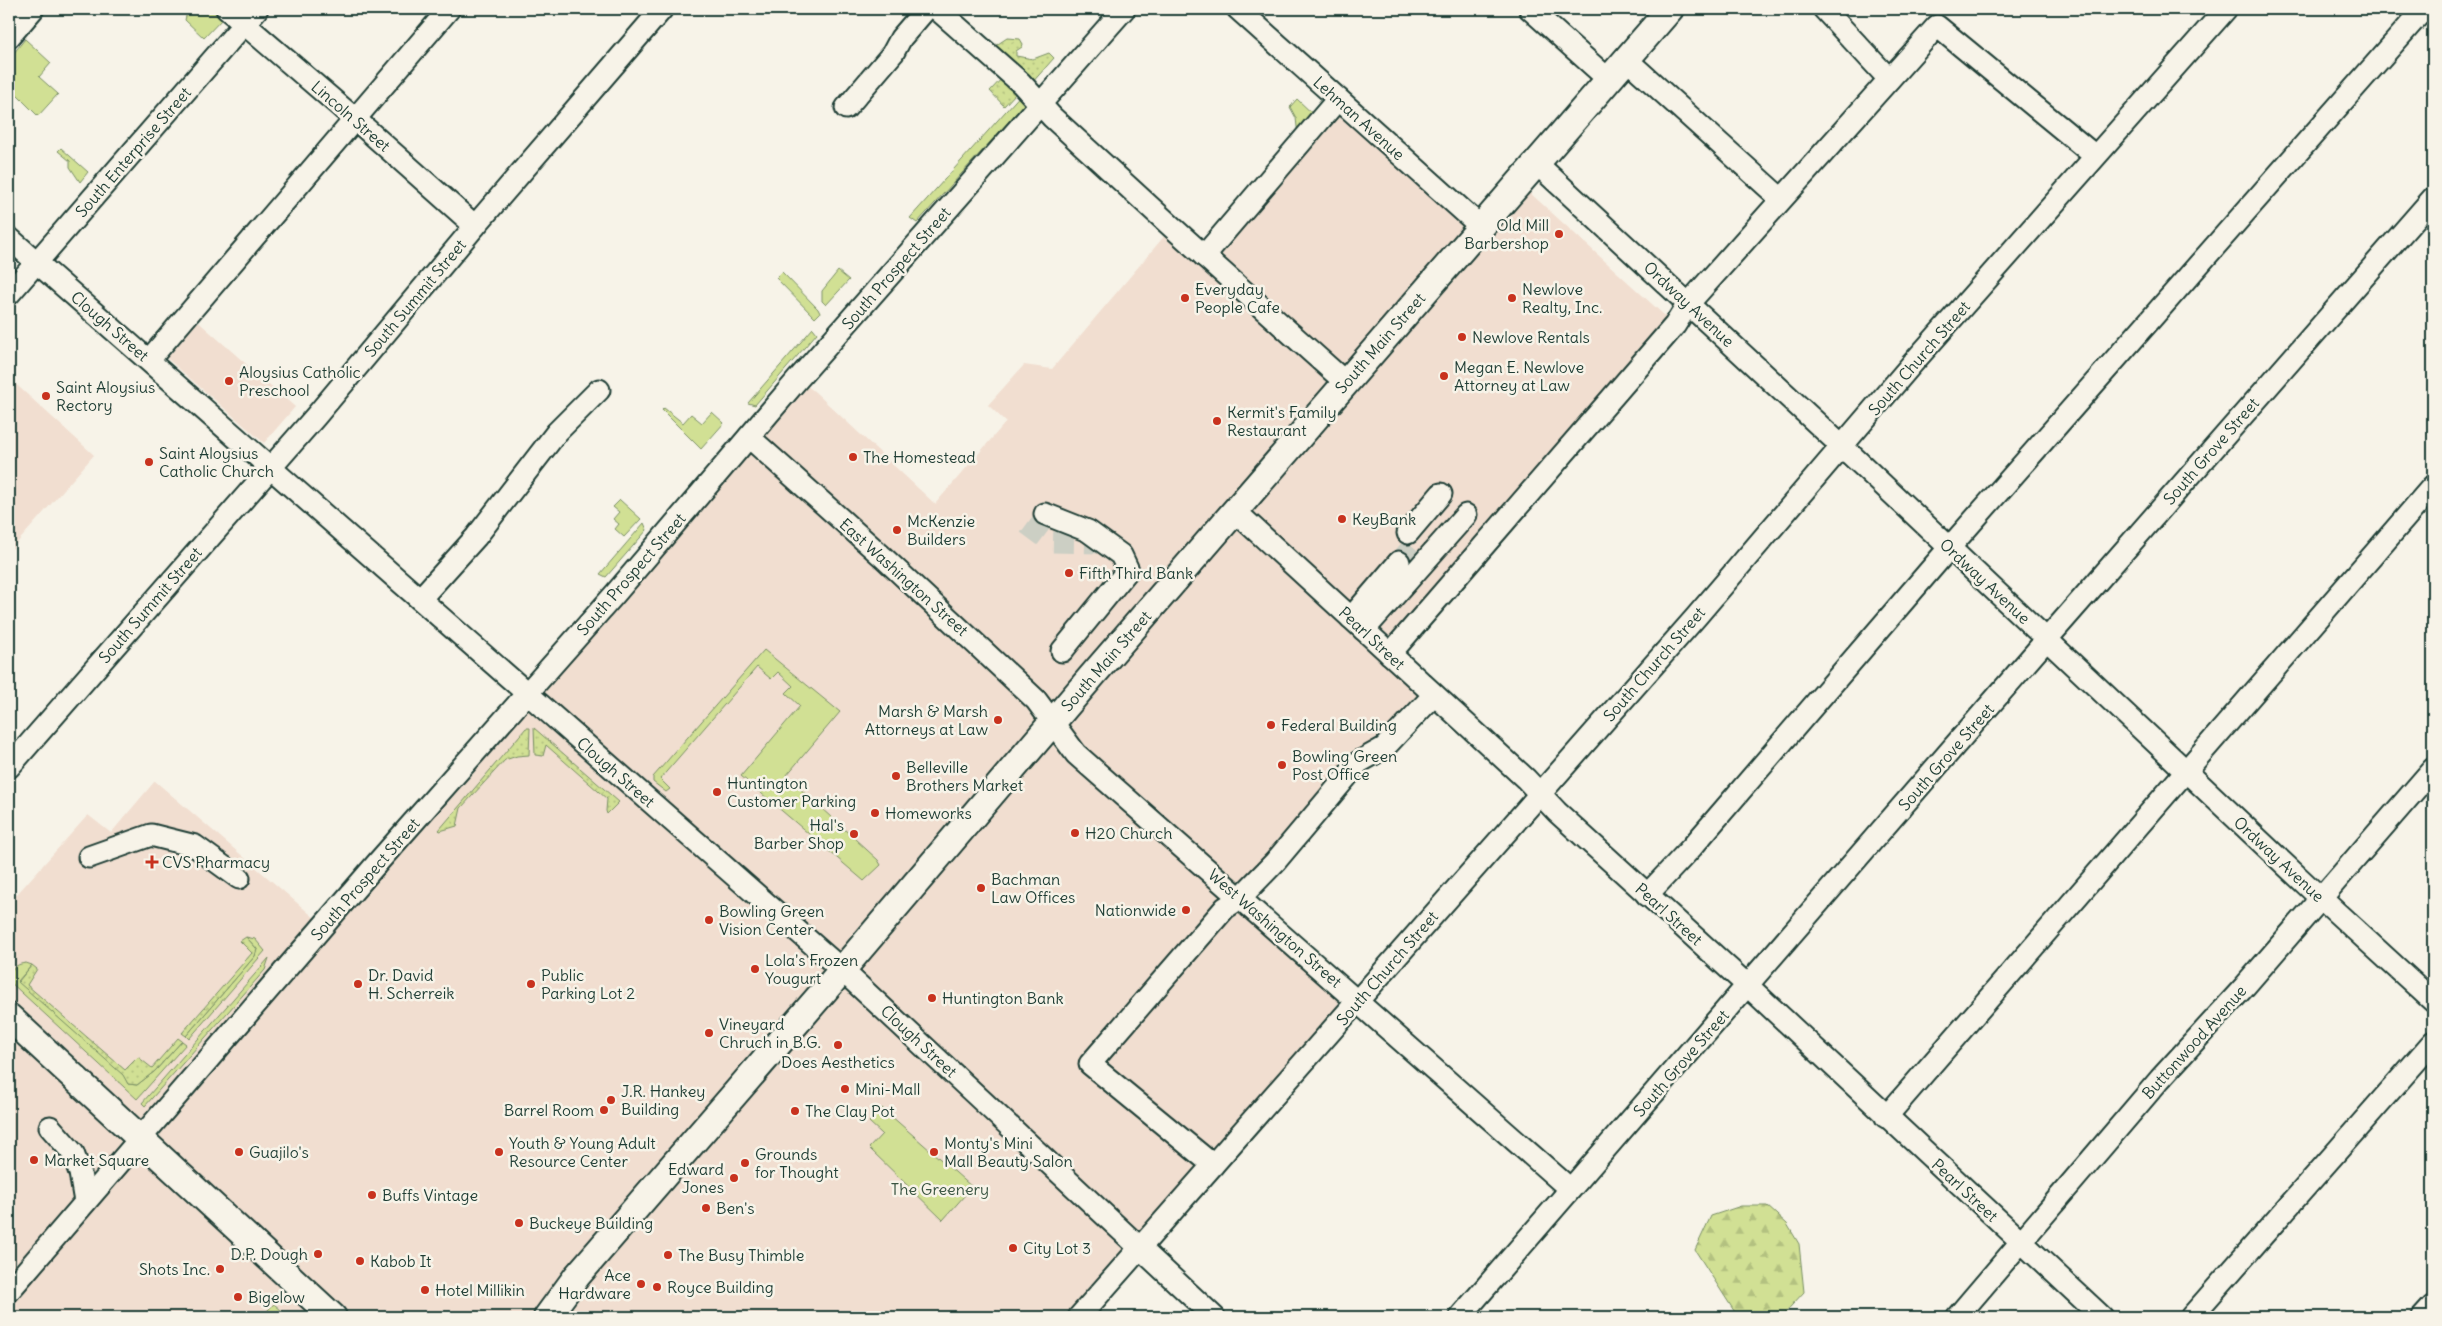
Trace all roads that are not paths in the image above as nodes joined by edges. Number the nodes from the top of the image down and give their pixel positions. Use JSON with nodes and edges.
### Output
{"nodes":[{"id":1,"x":32,"y":9,"type":"edge"},
{"id":2,"x":226,"y":9,"type":"edge"},
{"id":3,"x":449,"y":9,"type":"edge"},
{"id":4,"x":662,"y":9,"type":"edge"},
{"id":5,"x":926,"y":9,"type":"edge"},
{"id":6,"x":937,"y":9,"type":"edge"},
{"id":7,"x":1124,"y":9,"type":"edge"},
{"id":8,"x":1238,"y":9,"type":"edge"},
{"id":9,"x":1530,"y":9,"type":"edge"},
{"id":10,"x":1670,"y":9,"type":"edge"},
{"id":11,"x":1824,"y":9,"type":"edge"},
{"id":12,"x":2226,"y":9,"type":"edge"},
{"id":13,"x":2424,"y":9,"type":"edge"},
{"id":14,"x":251,"y":16,"type":"edge"},
{"id":15,"x":11,"y":29,"type":"edge"},
{"id":16,"x":1626,"y":59,"type":"junction"},
{"id":17,"x":1608,"y":79,"type":"junction"},
{"id":18,"x":1889,"y":79,"type":"junction"},
{"id":19,"x":1338,"y":99,"type":"junction"},
{"id":20,"x":1040,"y":105,"type":"junction"},
{"id":21,"x":846,"y":108,"type":"dead end"},
{"id":22,"x":355,"y":119,"type":"junction"},
{"id":23,"x":2095,"y":156,"type":"junction"},
{"id":24,"x":1536,"y":162,"type":"junction"},
{"id":25,"x":2433,"y":198,"type":"edge"},
{"id":26,"x":1781,"y":199,"type":"junction"},
{"id":27,"x":475,"y":226,"type":"junction"},
{"id":28,"x":1480,"y":226,"type":"junction"},
{"id":29,"x":9,"y":238,"type":"edge"},
{"id":30,"x":1204,"y":256,"type":"junction"},
{"id":31,"x":36,"y":262,"type":"junction"},
{"id":32,"x":9,"y":294,"type":"edge"},
{"id":33,"x":1688,"y":304,"type":"junction"},
{"id":34,"x":149,"y":360,"type":"junction"},
{"id":35,"x":1345,"y":382,"type":"junction"},
{"id":36,"x":598,"y":390,"type":"dead end"},
{"id":37,"x":749,"y":437,"type":"junction"},
{"id":38,"x":1843,"y":447,"type":"junction"},
{"id":39,"x":272,"y":467,"type":"junction"},
{"id":40,"x":2433,"y":486,"type":"edge"},
{"id":41,"x":1235,"y":511,"type":"junction"},
{"id":42,"x":1046,"y":514,"type":"dead end"},
{"id":43,"x":1412,"y":537,"type":"tunnel mouth"},
{"id":44,"x":1950,"y":548,"type":"junction"},
{"id":45,"x":1394,"y":558,"type":"tunnel mouth"},
{"id":46,"x":420,"y":599,"type":"junction"},
{"id":47,"x":1354,"y":621,"type":"junction"},
{"id":48,"x":2047,"y":639,"type":"junction"},
{"id":49,"x":1062,"y":650,"type":"dead end"},
{"id":50,"x":1390,"y":654,"type":"junction"},
{"id":51,"x":526,"y":695,"type":"junction"},
{"id":52,"x":1434,"y":695,"type":"junction"},
{"id":53,"x":1052,"y":722,"type":"junction"},
{"id":54,"x":9,"y":768,"type":"edge"},
{"id":55,"x":2433,"y":769,"type":"edge"},
{"id":56,"x":2186,"y":770,"type":"junction"},
{"id":57,"x":1539,"y":795,"type":"junction"},
{"id":58,"x":90,"y":857,"type":"dead end"},
{"id":59,"x":239,"y":878,"type":"dead end"},
{"id":60,"x":1647,"y":895,"type":"junction"},
{"id":61,"x":1240,"y":898,"type":"junction"},
{"id":62,"x":2322,"y":899,"type":"junction"},
{"id":63,"x":842,"y":970,"type":"junction"},
{"id":64,"x":1748,"y":986,"type":"junction"},
{"id":65,"x":2433,"y":1001,"type":"edge"},
{"id":66,"x":1358,"y":1002,"type":"junction"},
{"id":67,"x":9,"y":1017,"type":"edge"},
{"id":68,"x":2433,"y":1042,"type":"edge"},
{"id":69,"x":1886,"y":1117,"type":"junction"},
{"id":70,"x":50,"y":1127,"type":"dead end"},
{"id":71,"x":138,"y":1139,"type":"junction"},
{"id":72,"x":1213,"y":1165,"type":"junction"},
{"id":73,"x":1570,"y":1189,"type":"junction"},
{"id":74,"x":85,"y":1202,"type":"junction"},
{"id":75,"x":2021,"y":1244,"type":"junction"},
{"id":76,"x":1139,"y":1249,"type":"junction"},
{"id":77,"x":9,"y":1291,"type":"edge"},
{"id":78,"x":2433,"y":1306,"type":"edge"},
{"id":79,"x":333,"y":1317,"type":"edge"},
{"id":80,"x":548,"y":1317,"type":"edge"},
{"id":81,"x":1079,"y":1317,"type":"edge"},
{"id":82,"x":1214,"y":1317,"type":"edge"},
{"id":83,"x":1460,"y":1317,"type":"edge"},
{"id":84,"x":1957,"y":1317,"type":"edge"},
{"id":85,"x":2102,"y":1317,"type":"edge"},
{"id":86,"x":2191,"y":1317,"type":"edge"},
{"id":87,"x":2423,"y":1317,"type":"edge"}],
"edges":[{"from":1,"to":15,"type":"street"},
{"from":2,"to":14,"type":"street","name":"Lincoln Street"},
{"from":3,"to":22,"type":"street"},
{"from":4,"to":27,"type":"street","name":"South Summit Street"},
{"from":5,"to":21,"type":"street"},
{"from":6,"to":20,"type":"street"},
{"from":7,"to":20,"type":"street","name":"South Prospect Street"},
{"from":8,"to":19,"type":"street","name":"Lehman Avenue"},
{"from":9,"to":17,"type":"street"},
{"from":10,"to":16,"type":"main road","name":"South Main Street"},
{"from":11,"to":18,"type":"street"},
{"from":12,"to":23,"type":"street","name":"South Church Street"},
{"from":13,"to":44,"type":"street"},
{"from":14,"to":22,"type":"street","name":"Lincoln Street"},
{"from":14,"to":31,"type":"street","name":"South Enterprise Street"},
{"from":16,"to":17,"type":"main road","name":"South Main Street"},
{"from":16,"to":26,"type":"street"},
{"from":17,"to":24,"type":"main road","name":"South Main Street"},
{"from":18,"to":23,"type":"street"},
{"from":18,"to":26,"type":"street"},
{"from":19,"to":28,"type":"street","name":"Lehman Avenue"},
{"from":19,"to":30,"type":"street"},
{"from":20,"to":30,"type":"street"},
{"from":20,"to":37,"type":"street","name":"South Prospect Street"},
{"from":22,"to":27,"type":"street","name":"Lincoln Street"},
{"from":22,"to":34,"type":"street"},
{"from":23,"to":38,"type":"street","name":"South Church Street"},
{"from":24,"to":28,"type":"main road","name":"South Main Street"},
{"from":24,"to":33,"type":"street","name":"Ordway Avenue"},
{"from":25,"to":48,"type":"street","name":"South Grove Street"},
{"from":26,"to":33,"type":"street"},
{"from":27,"to":39,"type":"street","name":"South Summit Street"},
{"from":28,"to":35,"type":"main road","name":"South Main Street"},
{"from":29,"to":31,"type":"street","name":"Clough Street"},
{"from":30,"to":35,"type":"street"},
{"from":31,"to":32,"type":"street","name":"South Enterprise Street"},
{"from":31,"to":34,"type":"street","name":"Clough Street"},
{"from":33,"to":38,"type":"street","name":"Ordway Avenue"},
{"from":33,"to":50,"type":"street"},
{"from":34,"to":39,"type":"street","name":"Clough Street"},
{"from":35,"to":41,"type":"main road","name":"South Main Street"},
{"from":36,"to":46,"type":"street"},
{"from":37,"to":51,"type":"street","name":"South Prospect Street"},
{"from":37,"to":53,"type":"street","name":"East Washington Street"},
{"from":38,"to":44,"type":"street","name":"Ordway Avenue"},
{"from":38,"to":57,"type":"street","name":"South Church Street"},
{"from":39,"to":46,"type":"street","name":"Clough Street"},
{"from":39,"to":54,"type":"street","name":"South Summit Street"},
{"from":40,"to":56,"type":"street"},
{"from":41,"to":47,"type":"street","name":"Pearl Street"},
{"from":41,"to":53,"type":"main road","name":"South Main Street"},
{"from":42,"to":49,"type":"street"},
{"from":43,"to":47,"type":"street"},
{"from":44,"to":48,"type":"street","name":"Ordway Avenue"},
{"from":44,"to":60,"type":"street"},
{"from":45,"to":47,"type":"street"},
{"from":46,"to":51,"type":"street","name":"Clough Street"},
{"from":47,"to":50,"type":"street","name":"Pearl Street"},
{"from":48,"to":56,"type":"street","name":"Ordway Avenue"},
{"from":48,"to":64,"type":"street","name":"South Grove Street"},
{"from":50,"to":52,"type":"street","name":"Pearl Street"},
{"from":51,"to":63,"type":"street","name":"Clough Street"},
{"from":51,"to":71,"type":"street","name":"South Prospect Street"},
{"from":52,"to":57,"type":"street","name":"Pearl Street"},
{"from":52,"to":61,"type":"street"},
{"from":53,"to":61,"type":"street","name":"West Washington Street"},
{"from":53,"to":63,"type":"main road","name":"South Main Street"},
{"from":55,"to":62,"type":"street","name":"Buttonwood Avenue"},
{"from":56,"to":62,"type":"street","name":"Ordway Avenue"},
{"from":56,"to":69,"type":"street"},
{"from":57,"to":60,"type":"street","name":"Pearl Street"},
{"from":57,"to":66,"type":"street","name":"South Church Street"},
{"from":58,"to":59,"type":"street"},
{"from":60,"to":64,"type":"street","name":"Pearl Street"},
{"from":61,"to":66,"type":"street","name":"West Washington Street"},
{"from":61,"to":72,"type":"street"},
{"from":62,"to":65,"type":"street","name":"Ordway Avenue"},
{"from":62,"to":75,"type":"street","name":"Buttonwood Avenue"},
{"from":63,"to":76,"type":"street","name":"Clough Street"},
{"from":63,"to":80,"type":"main road","name":"South Main Street"},
{"from":64,"to":69,"type":"street","name":"Pearl Street"},
{"from":64,"to":73,"type":"street","name":"South Grove Street"},
{"from":66,"to":72,"type":"street","name":"South Church Street"},
{"from":66,"to":73,"type":"street","name":"West Washington Street"},
{"from":67,"to":71,"type":"main road"},
{"from":68,"to":86,"type":"street"},
{"from":69,"to":75,"type":"street","name":"Pearl Street"},
{"from":70,"to":74,"type":"street"},
{"from":71,"to":74,"type":"street","name":"South Prospect Street"},
{"from":71,"to":79,"type":"main road"},
{"from":72,"to":76,"type":"street","name":"South Church Street"},
{"from":73,"to":83,"type":"street","name":"South Grove Street"},
{"from":74,"to":77,"type":"street","name":"South Prospect Street"},
{"from":75,"to":84,"type":"street","name":"Buttonwood Avenue"},
{"from":75,"to":85,"type":"street","name":"Pearl Street"},
{"from":76,"to":81,"type":"street","name":"South Church Street"},
{"from":76,"to":82,"type":"street","name":"Clough Street"},
{"from":78,"to":87,"type":"street"}]}
